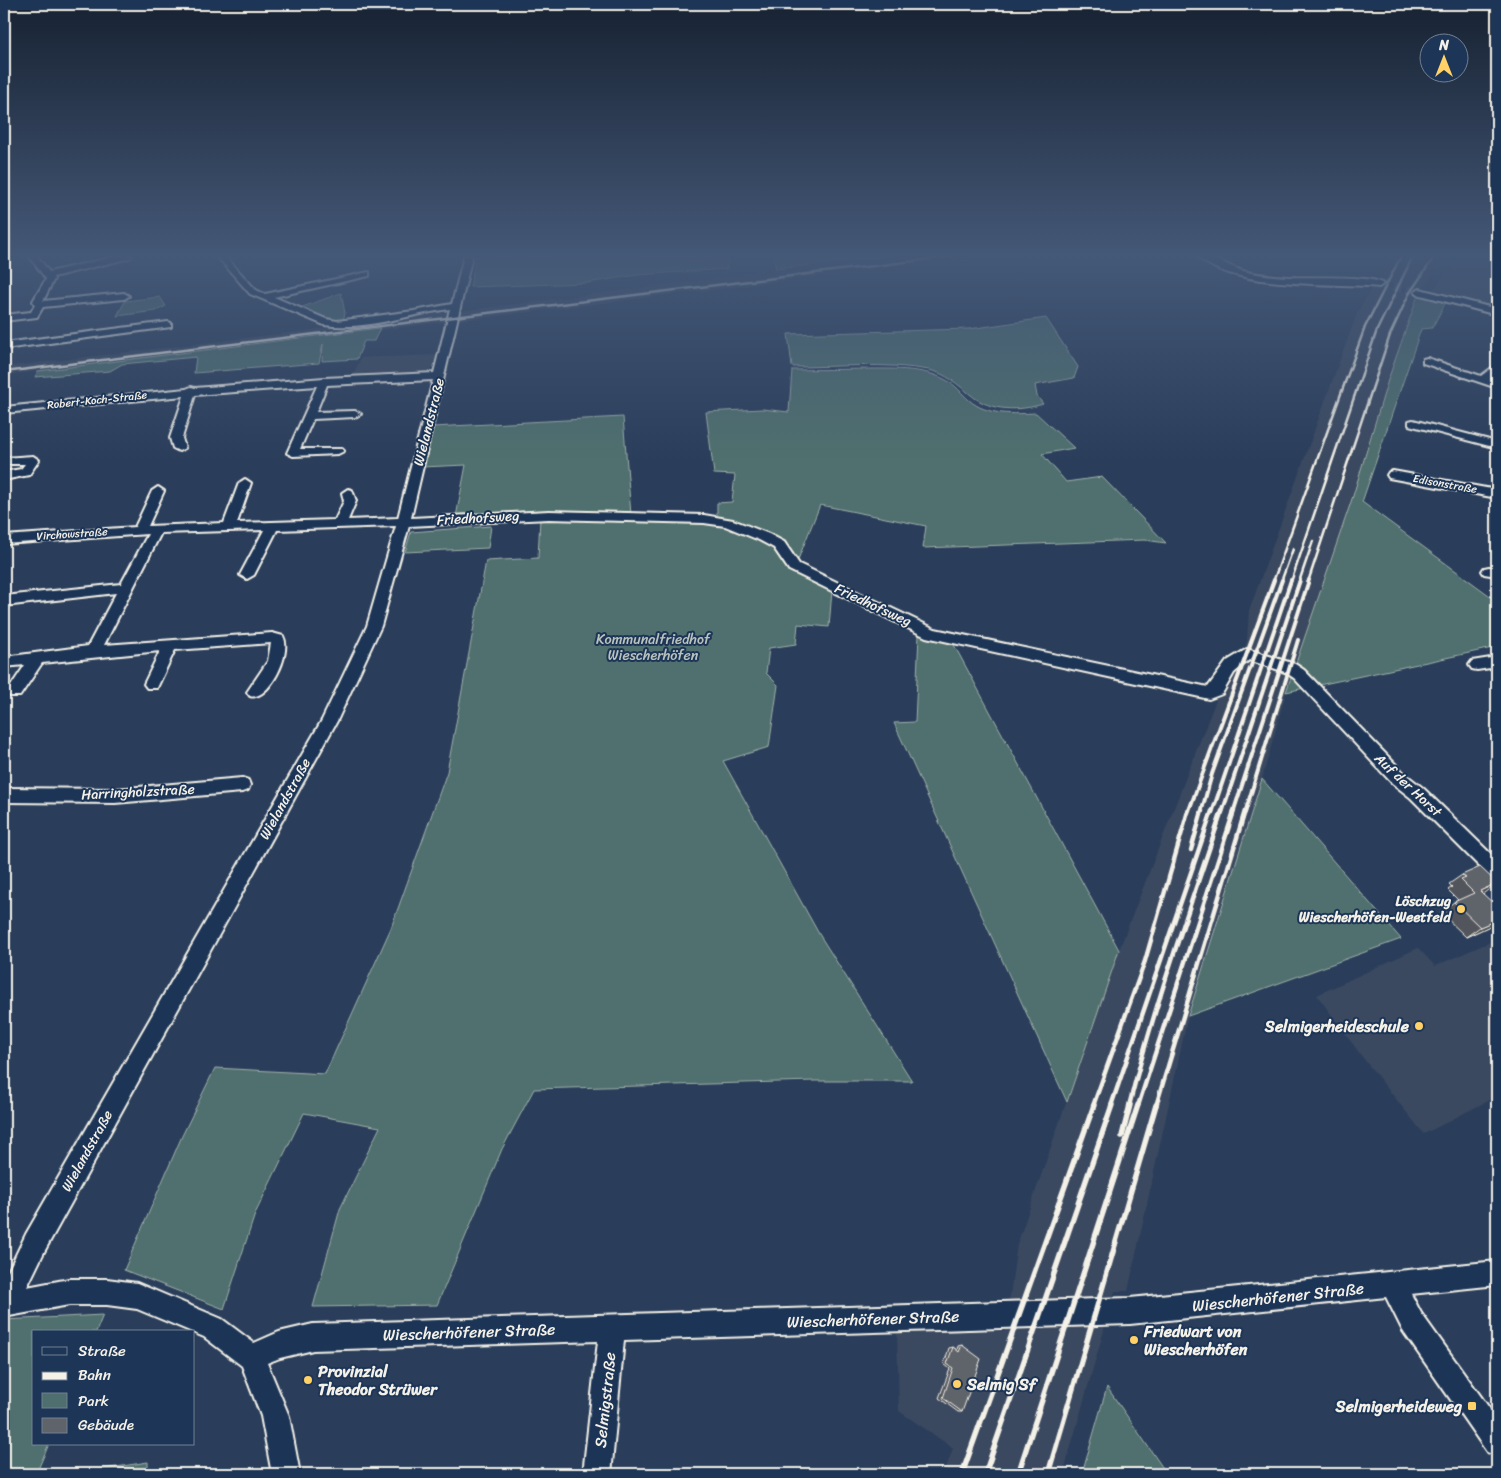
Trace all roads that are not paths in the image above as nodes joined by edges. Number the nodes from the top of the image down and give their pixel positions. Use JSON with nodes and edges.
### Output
{"nodes":[{"id":1,"x":161,"y":325,"type":"edge"},
{"id":2,"x":451,"y":325,"type":"edge"},
{"id":3,"x":4,"y":346,"type":"edge"},
{"id":4,"x":1427,"y":361,"type":"dead end"},
{"id":5,"x":1497,"y":367,"type":"edge"},
{"id":6,"x":440,"y":376,"type":"junction"},
{"id":7,"x":1484,"y":380,"type":"junction"},
{"id":8,"x":324,"y":382,"type":"junction"},
{"id":9,"x":1497,"y":385,"type":"edge"},
{"id":10,"x":191,"y":390,"type":"junction"},
{"id":11,"x":4,"y":410,"type":"edge"},
{"id":12,"x":356,"y":414,"type":"dead end"},
{"id":13,"x":310,"y":416,"type":"junction"},
{"id":14,"x":1413,"y":423,"type":"dead end"},
{"id":15,"x":1497,"y":445,"type":"edge"},
{"id":16,"x":179,"y":448,"type":"dead end"},
{"id":17,"x":338,"y":451,"type":"dead end"},
{"id":18,"x":4,"y":461,"type":"edge"},
{"id":19,"x":1393,"y":475,"type":"dead end"},
{"id":20,"x":4,"y":476,"type":"edge"},
{"id":21,"x":246,"y":483,"type":"dead end"},
{"id":22,"x":158,"y":491,"type":"dead end"},
{"id":23,"x":348,"y":493,"type":"dead end"},
{"id":24,"x":1497,"y":494,"type":"edge"},
{"id":25,"x":404,"y":522,"type":"junction"},
{"id":26,"x":340,"y":523,"type":"junction"},
{"id":27,"x":273,"y":525,"type":"junction"},
{"id":28,"x":229,"y":526,"type":"junction"},
{"id":29,"x":157,"y":528,"type":"junction"},
{"id":30,"x":140,"y":529,"type":"junction"},
{"id":31,"x":4,"y":540,"type":"edge"},
{"id":32,"x":247,"y":574,"type":"dead end"},
{"id":33,"x":124,"y":588,"type":"junction"},
{"id":34,"x":4,"y":601,"type":"edge"},
{"id":35,"x":170,"y":644,"type":"junction"},
{"id":36,"x":93,"y":652,"type":"junction"},
{"id":37,"x":37,"y":658,"type":"junction"},
{"id":38,"x":4,"y":662,"type":"edge"},
{"id":39,"x":1497,"y":662,"type":"edge"},
{"id":40,"x":1477,"y":666,"type":"dead end"},
{"id":41,"x":152,"y":684,"type":"dead end"},
{"id":42,"x":15,"y":692,"type":"dead end"},
{"id":43,"x":255,"y":692,"type":"dead end"},
{"id":44,"x":1321,"y":696,"type":"joint"},
{"id":45,"x":242,"y":785,"type":"dead end"},
{"id":46,"x":4,"y":795,"type":"edge"},
{"id":47,"x":1497,"y":872,"type":"edge"},
{"id":48,"x":1497,"y":1273,"type":"edge"},
{"id":49,"x":1392,"y":1285,"type":"junction"},
{"id":50,"x":5,"y":1303,"type":"edge"},
{"id":51,"x":613,"y":1326,"type":"junction"},
{"id":52,"x":251,"y":1357,"type":"junction"},
{"id":53,"x":1497,"y":1442,"type":"edge"},
{"id":54,"x":286,"y":1474,"type":"edge"},
{"id":55,"x":597,"y":1474,"type":"edge"}],
"edges":[{"from":1,"to":3,"type":"street"},
{"from":2,"to":6,"type":"street","name":"Wielandstraße"},
{"from":4,"to":7,"type":"street"},
{"from":5,"to":7,"type":"street"},
{"from":6,"to":8,"type":"street","name":"Robert-Koch-Straße"},
{"from":6,"to":25,"type":"street","name":"Wielandstraße"},
{"from":7,"to":9,"type":"street"},
{"from":8,"to":10,"type":"street","name":"Robert-Koch-Straße"},
{"from":8,"to":13,"type":"street"},
{"from":10,"to":11,"type":"street","name":"Robert-Koch-Straße"},
{"from":10,"to":16,"type":"street"},
{"from":12,"to":13,"type":"street"},
{"from":13,"to":17,"type":"street"},
{"from":14,"to":15,"type":"street"},
{"from":18,"to":20,"type":"street"},
{"from":19,"to":24,"type":"street","name":"Edisonstraße"},
{"from":21,"to":28,"type":"street"},
{"from":22,"to":30,"type":"street"},
{"from":23,"to":26,"type":"street"},
{"from":25,"to":26,"type":"street","name":"Virchowstraße"},
{"from":25,"to":44,"type":"street","name":"Friedhofsweg"},
{"from":25,"to":50,"type":"street","name":"Wielandstraße"},
{"from":26,"to":27,"type":"street","name":"Virchowstraße"},
{"from":27,"to":28,"type":"street","name":"Virchowstraße"},
{"from":27,"to":32,"type":"street"},
{"from":28,"to":29,"type":"street","name":"Virchowstraße"},
{"from":29,"to":30,"type":"street","name":"Virchowstraße"},
{"from":29,"to":33,"type":"street"},
{"from":30,"to":31,"type":"street","name":"Virchowstraße"},
{"from":33,"to":34,"type":"street"},
{"from":33,"to":36,"type":"street"},
{"from":35,"to":36,"type":"street"},
{"from":35,"to":41,"type":"street"},
{"from":35,"to":43,"type":"street"},
{"from":36,"to":37,"type":"street"},
{"from":37,"to":38,"type":"street"},
{"from":37,"to":42,"type":"street"},
{"from":39,"to":40,"type":"street"},
{"from":44,"to":47,"type":"street","name":"Auf der Horst"},
{"from":45,"to":46,"type":"street","name":"Harringholzstraße"},
{"from":48,"to":49,"type":"street","name":"Wiescherhöfener Straße"},
{"from":49,"to":51,"type":"street","name":"Wiescherhöfener Straße"},
{"from":49,"to":53,"type":"street"},
{"from":50,"to":52,"type":"street"},
{"from":51,"to":52,"type":"street","name":"Wiescherhöfener Straße"},
{"from":51,"to":55,"type":"street","name":"Selmigstraße"},
{"from":52,"to":54,"type":"street"}]}
